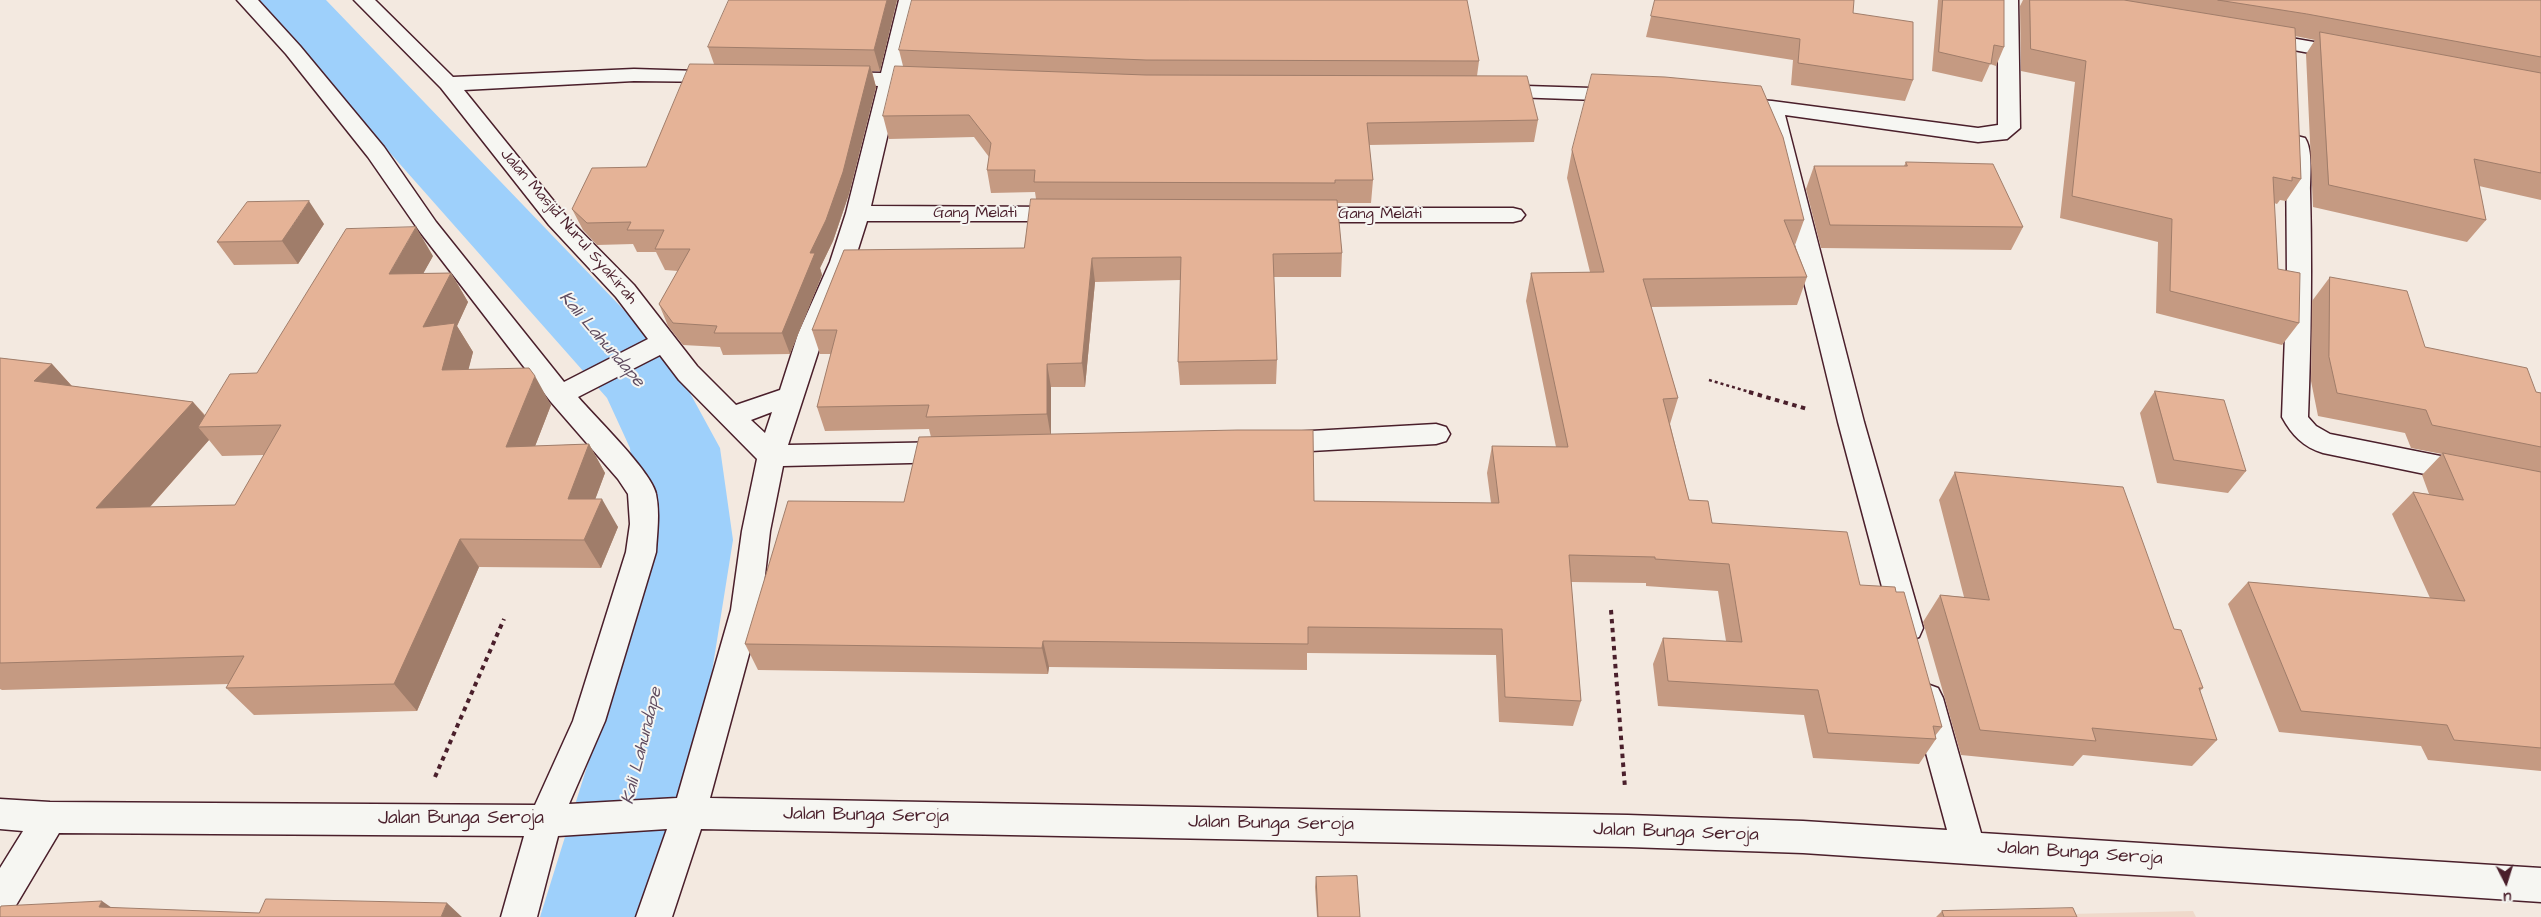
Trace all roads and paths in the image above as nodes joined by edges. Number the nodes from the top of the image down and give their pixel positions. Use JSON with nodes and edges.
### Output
{"nodes":[{"id":1,"x":247,"y":0,"type":"edge"},
{"id":2,"x":364,"y":0,"type":"edge"},
{"id":3,"x":909,"y":0,"type":"edge"},
{"id":4,"x":2008,"y":0,"type":"edge"},
{"id":5,"x":2236,"y":35,"type":"edge"},
{"id":6,"x":2293,"y":44,"type":"junction"},
{"id":7,"x":2366,"y":58,"type":"edge"},
{"id":8,"x":2294,"y":72,"type":"edge"},
{"id":9,"x":742,"y":76,"type":"edge"},
{"id":10,"x":811,"y":78,"type":"edge"},
{"id":11,"x":890,"y":79,"type":"junction"},
{"id":12,"x":947,"y":82,"type":"edge"},
{"id":13,"x":448,"y":84,"type":"junction"},
{"id":14,"x":1469,"y":90,"type":"edge"},
{"id":15,"x":1649,"y":97,"type":"edge"},
{"id":16,"x":1713,"y":102,"type":"edge"},
{"id":17,"x":1772,"y":107,"type":"junction"},
{"id":18,"x":2296,"y":121,"type":"edge"},
{"id":19,"x":858,"y":213,"type":"junction"},
{"id":20,"x":1086,"y":214,"type":"edge"},
{"id":21,"x":1284,"y":215,"type":"edge"},
{"id":22,"x":1513,"y":215,"type":"dead end"},
{"id":23,"x":655,"y":347,"type":"junction"},
{"id":24,"x":1709,"y":380,"type":"dead end"},
{"id":25,"x":565,"y":393,"type":"junction"},
{"id":26,"x":790,"y":396,"type":"junction"},
{"id":27,"x":730,"y":417,"type":"junction"},
{"id":28,"x":1851,"y":422,"type":"junction"},
{"id":29,"x":1436,"y":434,"type":"dead end"},
{"id":30,"x":1250,"y":445,"type":"edge"},
{"id":31,"x":981,"y":452,"type":"edge"},
{"id":32,"x":771,"y":456,"type":"junction"},
{"id":33,"x":2541,"y":487,"type":"edge"},
{"id":34,"x":1611,"y":610,"type":"dead end"},
{"id":35,"x":504,"y":619,"type":"dead end"},
{"id":36,"x":1913,"y":647,"type":"edge"},
{"id":37,"x":1920,"y":675,"type":"edge"},
{"id":38,"x":679,"y":813,"type":"junction"},
{"id":39,"x":0,"y":814,"type":"edge"},
{"id":40,"x":50,"y":817,"type":"junction"},
{"id":41,"x":416,"y":819,"type":"junction"},
{"id":42,"x":554,"y":820,"type":"junction"},
{"id":43,"x":1628,"y":831,"type":"junction"},
{"id":44,"x":1968,"y":846,"type":"junction"},
{"id":45,"x":2541,"y":885,"type":"edge"},
{"id":46,"x":0,"y":900,"type":"edge"},
{"id":47,"x":519,"y":917,"type":"edge"},
{"id":48,"x":654,"y":917,"type":"edge"}],
"edges":[{"from":1,"to":25,"type":"street"},
{"from":2,"to":13,"type":"street","name":"Jalan Masjid Nurul Syakirah"},
{"from":3,"to":11,"type":"street"},
{"from":4,"to":17,"type":"street"},
{"from":5,"to":6,"type":"street"},
{"from":6,"to":7,"type":"street"},
{"from":6,"to":8,"type":"street"},
{"from":9,"to":13,"type":"street"},
{"from":10,"to":11,"type":"street"},
{"from":11,"to":12,"type":"street"},
{"from":11,"to":19,"type":"street"},
{"from":13,"to":23,"type":"street","name":"Jalan Masjid Nurul Syakirah"},
{"from":14,"to":15,"type":"street"},
{"from":16,"to":17,"type":"street"},
{"from":17,"to":28,"type":"street"},
{"from":18,"to":33,"type":"street"},
{"from":19,"to":20,"type":"street","name":"Gang Melati"},
{"from":19,"to":26,"type":"street"},
{"from":21,"to":22,"type":"street","name":"Gang Melati"},
{"from":23,"to":25,"type":"street"},
{"from":23,"to":27,"type":"street","name":"Jalan Masjid Nurul Syakirah"},
{"from":24,"to":28,"type":"path"},
{"from":25,"to":42,"type":"street"},
{"from":26,"to":27,"type":"street"},
{"from":26,"to":32,"type":"street"},
{"from":27,"to":32,"type":"street","name":"Jalan Masjid Nurul Syakirah"},
{"from":28,"to":36,"type":"street"},
{"from":29,"to":30,"type":"street"},
{"from":31,"to":32,"type":"street"},
{"from":32,"to":38,"type":"street"},
{"from":34,"to":43,"type":"path"},
{"from":35,"to":41,"type":"path"},
{"from":37,"to":44,"type":"street"},
{"from":38,"to":42,"type":"street","name":"Jalan Bunga Seroja"},
{"from":38,"to":43,"type":"street","name":"Jalan Bunga Seroja"},
{"from":38,"to":48,"type":"street"},
{"from":39,"to":40,"type":"street","name":"Jalan Bunga Seroja"},
{"from":40,"to":41,"type":"street","name":"Jalan Bunga Seroja"},
{"from":40,"to":46,"type":"street"},
{"from":41,"to":42,"type":"street","name":"Jalan Bunga Seroja"},
{"from":42,"to":47,"type":"street"},
{"from":43,"to":44,"type":"street","name":"Jalan Bunga Seroja"},
{"from":44,"to":45,"type":"street","name":"Jalan Bunga Seroja"}]}
